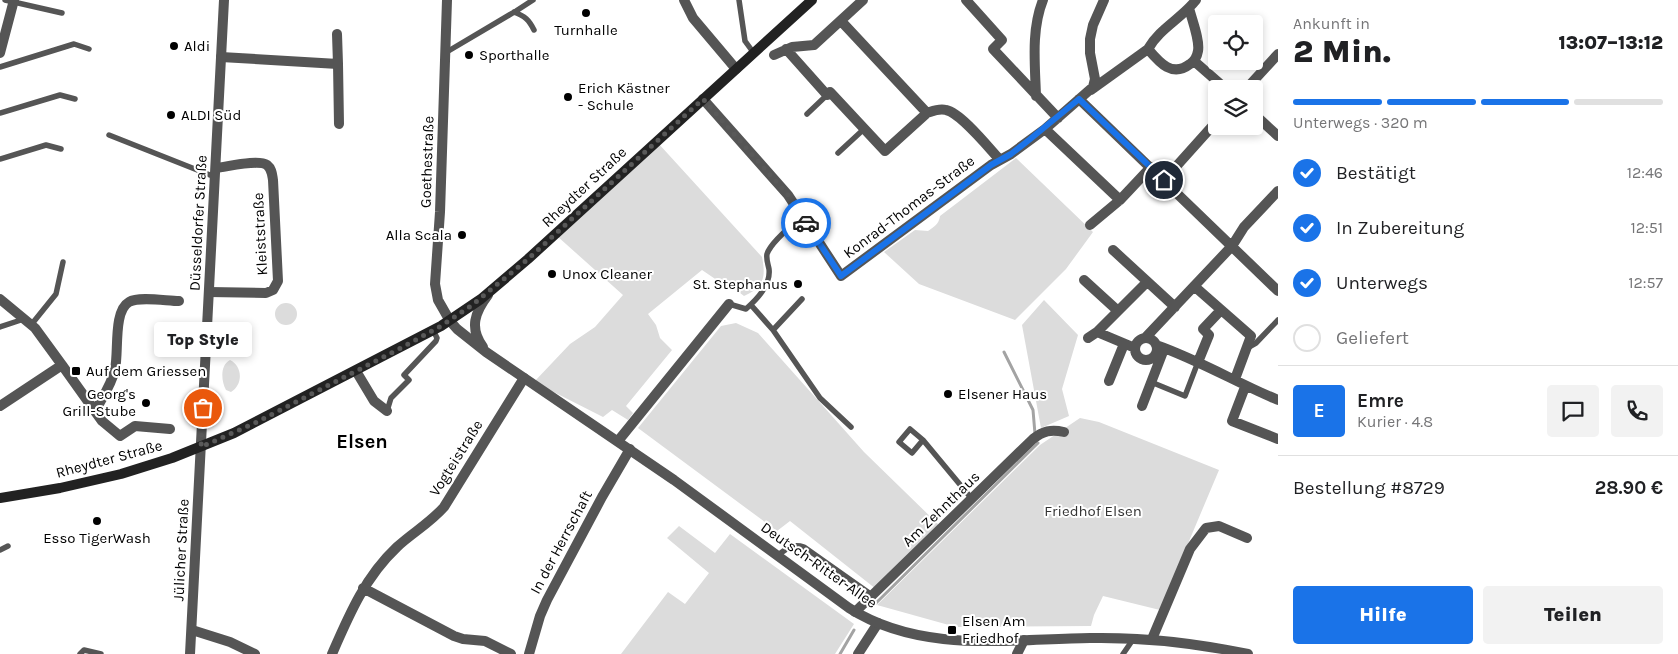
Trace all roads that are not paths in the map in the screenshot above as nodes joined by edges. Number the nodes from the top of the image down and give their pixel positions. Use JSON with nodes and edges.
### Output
{"nodes":[{"id":1,"x":224,"y":0,"type":"edge"},
{"id":2,"x":447,"y":0,"type":"edge"},
{"id":3,"x":532,"y":0,"type":"edge"},
{"id":4,"x":684,"y":0,"type":"edge"},
{"id":5,"x":739,"y":0,"type":"edge"},
{"id":6,"x":812,"y":0,"type":"edge"},
{"id":7,"x":863,"y":0,"type":"edge"},
{"id":8,"x":966,"y":0,"type":"edge"},
{"id":9,"x":1044,"y":0,"type":"edge"},
{"id":10,"x":1104,"y":0,"type":"edge"},
{"id":11,"x":11,"y":1,"type":"edge"},
{"id":12,"x":1193,"y":4,"type":"edge"},
{"id":13,"x":514,"y":12,"type":"junction"},
{"id":14,"x":62,"y":13,"type":"dead end"},
{"id":15,"x":841,"y":21,"type":"junction"},
{"id":16,"x":534,"y":30,"type":"dead end"},
{"id":17,"x":338,"y":34,"type":"dead end"},
{"id":18,"x":2,"y":42,"type":"edge"},
{"id":19,"x":89,"y":49,"type":"dead end"},
{"id":20,"x":1148,"y":49,"type":"junction"},
{"id":21,"x":786,"y":50,"type":"junction"},
{"id":22,"x":753,"y":52,"type":"junction"},
{"id":23,"x":445,"y":53,"type":"junction"},
{"id":24,"x":0,"y":54,"type":"edge"},
{"id":25,"x":1278,"y":54,"type":"edge"},
{"id":26,"x":774,"y":56,"type":"dead end"},
{"id":27,"x":221,"y":57,"type":"junction"},
{"id":28,"x":1194,"y":61,"type":"junction"},
{"id":29,"x":338,"y":64,"type":"junction"},
{"id":30,"x":0,"y":66,"type":"edge"},
{"id":31,"x":736,"y":69,"type":"junction"},
{"id":32,"x":1216,"y":80,"type":"edge"},
{"id":33,"x":1254,"y":80,"type":"edge"},
{"id":34,"x":1090,"y":90,"type":"junction"},
{"id":35,"x":827,"y":95,"type":"junction"},
{"id":36,"x":1036,"y":96,"type":"junction"},
{"id":37,"x":74,"y":99,"type":"dead end"},
{"id":38,"x":703,"y":99,"type":"junction"},
{"id":39,"x":1079,"y":99,"type":"junction"},
{"id":40,"x":0,"y":113,"type":"edge"},
{"id":41,"x":927,"y":113,"type":"junction"},
{"id":42,"x":806,"y":114,"type":"dead end"},
{"id":43,"x":1058,"y":118,"type":"junction"},
{"id":44,"x":1263,"y":122,"type":"edge"},
{"id":45,"x":339,"y":124,"type":"dead end"},
{"id":46,"x":864,"y":129,"type":"junction"},
{"id":47,"x":1044,"y":129,"type":"junction"},
{"id":48,"x":1208,"y":131,"type":"edge"},
{"id":49,"x":109,"y":135,"type":"dead end"},
{"id":50,"x":1278,"y":136,"type":"edge"},
{"id":51,"x":60,"y":149,"type":"dead end"},
{"id":52,"x":838,"y":153,"type":"dead end"},
{"id":53,"x":0,"y":159,"type":"edge"},
{"id":54,"x":1000,"y":160,"type":"junction"},
{"id":55,"x":1151,"y":167,"type":"junction"},
{"id":56,"x":215,"y":173,"type":"junction"},
{"id":57,"x":1164,"y":180,"type":"junction"},
{"id":58,"x":1278,"y":191,"type":"edge"},
{"id":59,"x":1120,"y":200,"type":"junction"},
{"id":60,"x":802,"y":216,"type":"junction"},
{"id":61,"x":1090,"y":225,"type":"dead end"},
{"id":62,"x":1232,"y":246,"type":"junction"},
{"id":63,"x":1113,"y":250,"type":"dead end"},
{"id":64,"x":63,"y":262,"type":"dead end"},
{"id":65,"x":1084,"y":280,"type":"dead end"},
{"id":66,"x":1147,"y":282,"type":"junction"},
{"id":67,"x":1194,"y":286,"type":"junction"},
{"id":68,"x":492,"y":290,"type":"junction"},
{"id":69,"x":1278,"y":291,"type":"edge"},
{"id":70,"x":209,"y":292,"type":"junction"},
{"id":71,"x":0,"y":299,"type":"edge"},
{"id":72,"x":802,"y":299,"type":"dead end"},
{"id":73,"x":179,"y":302,"type":"dead end"},
{"id":74,"x":729,"y":304,"type":"joint"},
{"id":75,"x":750,"y":305,"type":"junction"},
{"id":76,"x":1175,"y":307,"type":"junction"},
{"id":77,"x":1220,"y":310,"type":"junction"},
{"id":78,"x":1118,"y":311,"type":"junction"},
{"id":79,"x":450,"y":320,"type":"junction"},
{"id":80,"x":1278,"y":320,"type":"edge"},
{"id":81,"x":28,"y":322,"type":"junction"},
{"id":82,"x":0,"y":327,"type":"edge"},
{"id":83,"x":433,"y":330,"type":"junction"},
{"id":84,"x":774,"y":330,"type":"junction"},
{"id":85,"x":1146,"y":337,"type":"junction"},
{"id":86,"x":1124,"y":344,"type":"junction"},
{"id":87,"x":1160,"y":346,"type":"junction"},
{"id":88,"x":1247,"y":347,"type":"junction"},
{"id":89,"x":1135,"y":348,"type":"junction"},
{"id":90,"x":486,"y":352,"type":"junction"},
{"id":91,"x":1198,"y":362,"type":"junction"},
{"id":92,"x":62,"y":365,"type":"junction"},
{"id":93,"x":356,"y":371,"type":"junction"},
{"id":94,"x":524,"y":378,"type":"junction"},
{"id":95,"x":1234,"y":379,"type":"junction"},
{"id":96,"x":1109,"y":381,"type":"dead end"},
{"id":97,"x":1151,"y":382,"type":"junction"},
{"id":98,"x":1245,"y":387,"type":"junction"},
{"id":99,"x":1278,"y":400,"type":"edge"},
{"id":100,"x":0,"y":406,"type":"edge"},
{"id":101,"x":1142,"y":406,"type":"dead end"},
{"id":102,"x":95,"y":411,"type":"junction"},
{"id":103,"x":387,"y":411,"type":"joint"},
{"id":104,"x":851,"y":427,"type":"dead end"},
{"id":105,"x":170,"y":429,"type":"dead end"},
{"id":106,"x":1064,"y":432,"type":"dead end"},
{"id":107,"x":1278,"y":439,"type":"edge"},
{"id":108,"x":923,"y":440,"type":"dead end"},
{"id":109,"x":618,"y":441,"type":"junction"},
{"id":110,"x":201,"y":447,"type":"junction"},
{"id":111,"x":630,"y":450,"type":"junction"},
{"id":112,"x":0,"y":498,"type":"edge"},
{"id":113,"x":972,"y":498,"type":"junction"},
{"id":114,"x":1247,"y":538,"type":"dead end"},
{"id":115,"x":8,"y":546,"type":"dead end"},
{"id":116,"x":0,"y":550,"type":"edge"},
{"id":117,"x":777,"y":556,"type":"junction"},
{"id":118,"x":363,"y":588,"type":"junction"},
{"id":119,"x":872,"y":595,"type":"junction"},
{"id":120,"x":855,"y":612,"type":"junction"},
{"id":121,"x":878,"y":623,"type":"junction"},
{"id":122,"x":192,"y":630,"type":"junction"},
{"id":123,"x":1134,"y":638,"type":"junction"},
{"id":124,"x":1152,"y":639,"type":"junction"},
{"id":125,"x":1024,"y":640,"type":"junction"},
{"id":126,"x":80,"y":654,"type":"edge"},
{"id":127,"x":101,"y":654,"type":"edge"},
{"id":128,"x":190,"y":654,"type":"edge"},
{"id":129,"x":255,"y":654,"type":"edge"},
{"id":130,"x":332,"y":654,"type":"edge"},
{"id":131,"x":511,"y":654,"type":"edge"},
{"id":132,"x":529,"y":654,"type":"edge"},
{"id":133,"x":858,"y":654,"type":"edge"},
{"id":134,"x":1017,"y":654,"type":"edge"},
{"id":135,"x":1123,"y":654,"type":"edge"},
{"id":136,"x":1248,"y":654,"type":"edge"}],
"edges":[{"from":1,"to":27,"type":"street","name":"Düsseldorfer Straße"},
{"from":2,"to":23,"type":"street","name":"Goethestraße"},
{"from":3,"to":13,"type":"lane"},
{"from":4,"to":31,"type":"street"},
{"from":5,"to":22,"type":"lane"},
{"from":6,"to":22,"type":"main road","name":"Rheydter Straße"},
{"from":7,"to":15,"type":"street"},
{"from":8,"to":36,"type":"street"},
{"from":9,"to":36,"type":"street"},
{"from":10,"to":34,"type":"street"},
{"from":11,"to":14,"type":"lane"},
{"from":11,"to":18,"type":"street"},
{"from":12,"to":20,"type":"street","name":"Konrad-Thomas-Straße"},
{"from":12,"to":28,"type":"street"},
{"from":13,"to":16,"type":"lane"},
{"from":13,"to":23,"type":"lane"},
{"from":15,"to":21,"type":"street"},
{"from":15,"to":41,"type":"street"},
{"from":17,"to":29,"type":"street"},
{"from":18,"to":24,"type":"street"},
{"from":19,"to":30,"type":"lane"},
{"from":20,"to":28,"type":"street"},
{"from":20,"to":34,"type":"street","name":"Konrad-Thomas-Straße"},
{"from":21,"to":26,"type":"street"},
{"from":21,"to":35,"type":"street"},
{"from":22,"to":31,"type":"main road","name":"Rheydter Straße"},
{"from":23,"to":79,"type":"street","name":"Goethestraße"},
{"from":25,"to":33,"type":"street"},
{"from":27,"to":29,"type":"street"},
{"from":27,"to":56,"type":"street","name":"Düsseldorfer Straße"},
{"from":28,"to":32,"type":"street"},
{"from":29,"to":45,"type":"street"},
{"from":31,"to":38,"type":"main road","name":"Rheydter Straße"},
{"from":34,"to":39,"type":"street","name":"Konrad-Thomas-Straße"},
{"from":35,"to":42,"type":"lane"},
{"from":35,"to":46,"type":"street"},
{"from":36,"to":43,"type":"street"},
{"from":37,"to":40,"type":"lane"},
{"from":38,"to":60,"type":"street"},
{"from":38,"to":68,"type":"main road","name":"Rheydter Straße"},
{"from":39,"to":43,"type":"street","name":"Konrad-Thomas-Straße"},
{"from":39,"to":55,"type":"street"},
{"from":41,"to":46,"type":"street"},
{"from":41,"to":54,"type":"street"},
{"from":43,"to":47,"type":"street","name":"Konrad-Thomas-Straße"},
{"from":44,"to":50,"type":"street"},
{"from":46,"to":52,"type":"lane"},
{"from":47,"to":54,"type":"street","name":"Konrad-Thomas-Straße"},
{"from":47,"to":59,"type":"street"},
{"from":48,"to":57,"type":"street"},
{"from":49,"to":56,"type":"lane"},
{"from":51,"to":53,"type":"lane"},
{"from":54,"to":60,"type":"street","name":"Konrad-Thomas-Straße"},
{"from":55,"to":57,"type":"street"},
{"from":55,"to":59,"type":"street"},
{"from":56,"to":70,"type":"street","name":"Düsseldorfer Straße"},
{"from":56,"to":70,"type":"street","name":"Kleiststraße"},
{"from":57,"to":62,"type":"street"},
{"from":58,"to":62,"type":"street"},
{"from":59,"to":61,"type":"street"},
{"from":60,"to":75,"type":"lane"},
{"from":62,"to":67,"type":"street"},
{"from":62,"to":69,"type":"street"},
{"from":63,"to":66,"type":"street"},
{"from":64,"to":81,"type":"lane"},
{"from":65,"to":78,"type":"street"},
{"from":66,"to":76,"type":"street"},
{"from":66,"to":78,"type":"street"},
{"from":67,"to":76,"type":"street"},
{"from":67,"to":77,"type":"street"},
{"from":68,"to":79,"type":"main road","name":"Rheydter Straße"},
{"from":68,"to":90,"type":"street","name":"Deutsch-Ritter-Allee"},
{"from":70,"to":110,"type":"street","name":"Düsseldorfer Straße"},
{"from":71,"to":81,"type":"street"},
{"from":72,"to":84,"type":"lane"},
{"from":73,"to":102,"type":"street"},
{"from":74,"to":75,"type":"lane"},
{"from":74,"to":109,"type":"street"},
{"from":75,"to":84,"type":"lane"},
{"from":76,"to":85,"type":"street"},
{"from":77,"to":88,"type":"street"},
{"from":77,"to":91,"type":"street"},
{"from":78,"to":86,"type":"street"},
{"from":79,"to":83,"type":"main road","name":"Rheydter Straße"},
{"from":79,"to":90,"type":"street","name":"Deutsch-Ritter-Allee"},
{"from":80,"to":88,"type":"lane"},
{"from":81,"to":82,"type":"lane"},
{"from":81,"to":92,"type":"street"},
{"from":83,"to":93,"type":"main road","name":"Rheydter Straße"},
{"from":83,"to":103,"type":"lane"},
{"from":84,"to":104,"type":"lane"},
{"from":85,"to":87,"type":"street"},
{"from":85,"to":89,"type":"street"},
{"from":86,"to":89,"type":"street"},
{"from":86,"to":96,"type":"street"},
{"from":87,"to":89,"type":"street"},
{"from":87,"to":91,"type":"street"},
{"from":87,"to":97,"type":"street"},
{"from":88,"to":95,"type":"street"},
{"from":90,"to":94,"type":"street","name":"Deutsch-Ritter-Allee"},
{"from":91,"to":95,"type":"street"},
{"from":91,"to":97,"type":"lane"},
{"from":92,"to":100,"type":"street"},
{"from":92,"to":102,"type":"street"},
{"from":93,"to":103,"type":"street"},
{"from":93,"to":110,"type":"main road","name":"Rheydter Straße"},
{"from":94,"to":109,"type":"street","name":"Deutsch-Ritter-Allee"},
{"from":94,"to":118,"type":"street","name":"Vogteistraße"},
{"from":95,"to":98,"type":"street"},
{"from":97,"to":101,"type":"street"},
{"from":98,"to":99,"type":"street"},
{"from":98,"to":107,"type":"street"},
{"from":102,"to":105,"type":"street"},
{"from":106,"to":113,"type":"street","name":"Am Zehnthaus"},
{"from":108,"to":113,"type":"lane"},
{"from":109,"to":111,"type":"street","name":"Deutsch-Ritter-Allee"},
{"from":110,"to":112,"type":"main road","name":"Rheydter Straße"},
{"from":110,"to":122,"type":"street","name":"Jülicher Straße"},
{"from":111,"to":117,"type":"street","name":"Deutsch-Ritter-Allee"},
{"from":111,"to":132,"type":"street","name":"In der Herrschaft"},
{"from":113,"to":119,"type":"street","name":"Am Zehnthaus"},
{"from":114,"to":124,"type":"street"},
{"from":115,"to":116,"type":"lane"},
{"from":117,"to":119,"type":"lane"},
{"from":117,"to":120,"type":"street","name":"Deutsch-Ritter-Allee"},
{"from":118,"to":130,"type":"street","name":"Vogteistraße"},
{"from":118,"to":131,"type":"street"},
{"from":119,"to":120,"type":"street","name":"Am Zehnthaus"},
{"from":120,"to":121,"type":"street","name":"Deutsch-Ritter-Allee"},
{"from":121,"to":125,"type":"street","name":"Deutsch-Ritter-Allee"},
{"from":121,"to":133,"type":"street"},
{"from":122,"to":128,"type":"street","name":"Jülicher Straße"},
{"from":122,"to":129,"type":"street"},
{"from":123,"to":124,"type":"street","name":"Deutsch-Ritter-Allee"},
{"from":123,"to":125,"type":"street","name":"Deutsch-Ritter-Allee"},
{"from":123,"to":135,"type":"lane"},
{"from":124,"to":136,"type":"street","name":"Deutsch-Ritter-Allee"},
{"from":125,"to":134,"type":"street"},
{"from":126,"to":127,"type":"lane"}]}
